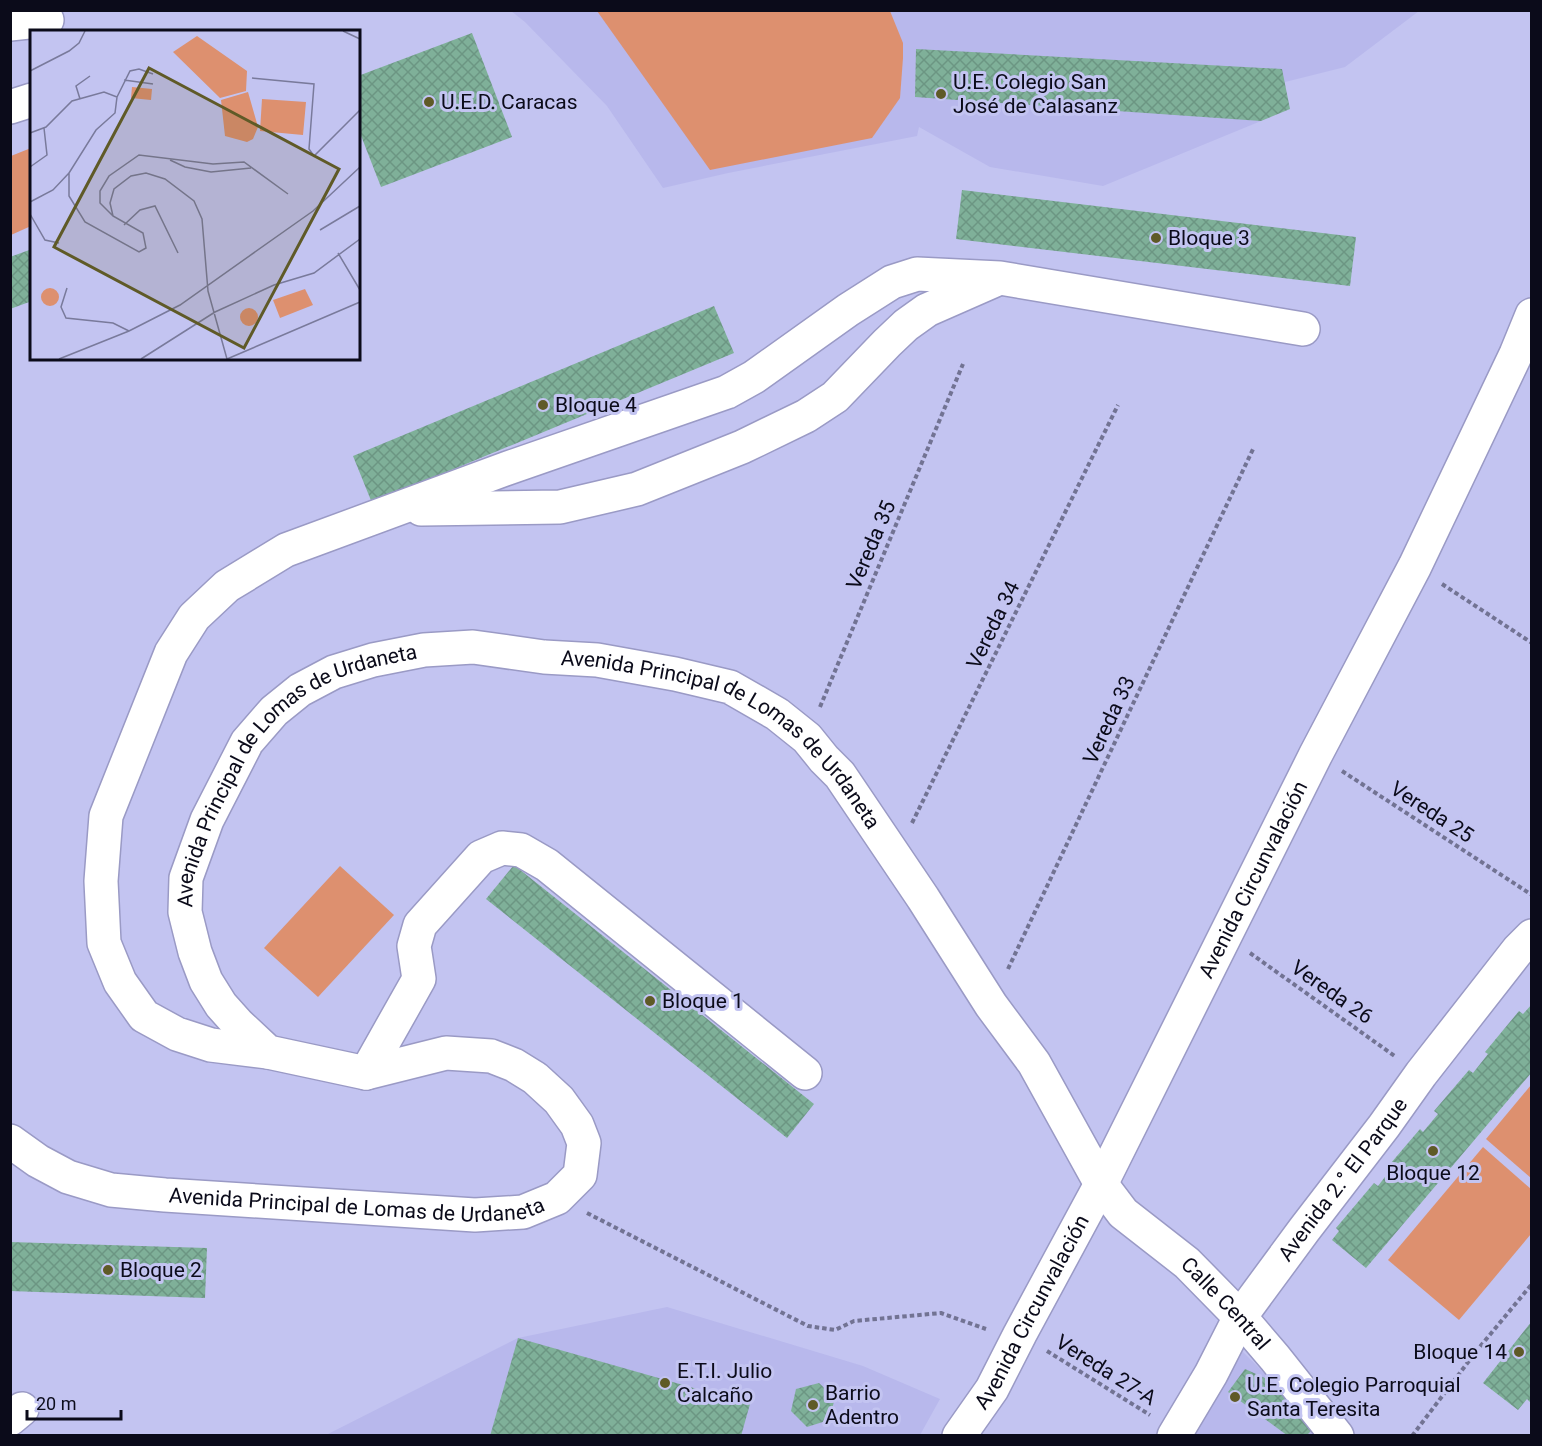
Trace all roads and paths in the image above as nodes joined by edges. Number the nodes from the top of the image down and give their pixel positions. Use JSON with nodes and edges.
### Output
{"nodes":[{"id":1,"x":47,"y":20,"type":"dead end"},
{"id":2,"x":10,"y":24,"type":"edge"},
{"id":3,"x":30,"y":101,"type":"edge"},
{"id":4,"x":10,"y":107,"type":"edge"},
{"id":5,"x":1000,"y":278,"type":"junction"},
{"id":6,"x":1532,"y":315,"type":"edge"},
{"id":7,"x":1303,"y":329,"type":"dead end"},
{"id":8,"x":963,"y":364,"type":"dead end"},
{"id":9,"x":1118,"y":405,"type":"dead end"},
{"id":10,"x":1254,"y":447,"type":"dead end"},
{"id":11,"x":397,"y":509,"type":"junction"},
{"id":12,"x":1415,"y":566,"type":"junction"},
{"id":13,"x":1532,"y":643,"type":"edge"},
{"id":14,"x":807,"y":738,"type":"junction"},
{"id":15,"x":1316,"y":754,"type":"junction"},
{"id":16,"x":895,"y":858,"type":"junction"},
{"id":17,"x":1532,"y":895,"type":"edge"},
{"id":18,"x":1225,"y":935,"type":"junction"},
{"id":19,"x":1532,"y":936,"type":"edge"},
{"id":20,"x":991,"y":1005,"type":"junction"},
{"id":21,"x":268,"y":1052,"type":"junction"},
{"id":22,"x":366,"y":1072,"type":"junction"},
{"id":23,"x":805,"y":1073,"type":"dead end"},
{"id":24,"x":1421,"y":1074,"type":"junction"},
{"id":25,"x":10,"y":1141,"type":"edge"},
{"id":26,"x":1101,"y":1184,"type":"junction"},
{"id":27,"x":557,"y":1198,"type":"junction"},
{"id":28,"x":1532,"y":1284,"type":"edge"},
{"id":29,"x":1240,"y":1317,"type":"junction"},
{"id":30,"x":1018,"y":1337,"type":"junction"},
{"id":31,"x":1175,"y":1433,"type":"edge"},
{"id":32,"x":959,"y":1436,"type":"edge"},
{"id":33,"x":1337,"y":1436,"type":"edge"},
{"id":34,"x":1412,"y":1436,"type":"edge"}],
"edges":[{"from":1,"to":2,"type":"street"},
{"from":3,"to":4,"type":"street"},
{"from":5,"to":7,"type":"street"},
{"from":5,"to":11,"type":"street"},
{"from":5,"to":11,"type":"street"},
{"from":6,"to":12,"type":"street","name":"Avenida Circunvalación"},
{"from":8,"to":14,"type":"path","name":"Vereda 35"},
{"from":9,"to":16,"type":"path","name":"Vereda 34"},
{"from":10,"to":20,"type":"path","name":"Vereda 33"},
{"from":11,"to":21,"type":"street"},
{"from":12,"to":13,"type":"path"},
{"from":12,"to":15,"type":"street","name":"Avenida Circunvalación"},
{"from":14,"to":16,"type":"street","name":"Avenida Principal de Lomas de Urdaneta"},
{"from":14,"to":21,"type":"street","name":"Avenida Principal de Lomas de Urdaneta"},
{"from":15,"to":17,"type":"path","name":"Vereda 25"},
{"from":15,"to":18,"type":"street","name":"Avenida Circunvalación"},
{"from":16,"to":20,"type":"street","name":"Avenida Principal de Lomas de Urdaneta"},
{"from":18,"to":24,"type":"path","name":"Vereda 26"},
{"from":18,"to":26,"type":"street","name":"Avenida Circunvalación"},
{"from":19,"to":24,"type":"street","name":"Avenida 2.° El Parque"},
{"from":20,"to":26,"type":"street","name":"Avenida Principal de Lomas de Urdaneta"},
{"from":21,"to":22,"type":"street","name":"Avenida Principal de Lomas de Urdaneta"},
{"from":22,"to":23,"type":"street"},
{"from":22,"to":27,"type":"street","name":"Avenida Principal de Lomas de Urdaneta"},
{"from":24,"to":29,"type":"street","name":"Avenida 2.° El Parque"},
{"from":25,"to":27,"type":"street","name":"Avenida Principal de Lomas de Urdaneta"},
{"from":26,"to":29,"type":"street","name":"Calle Central"},
{"from":26,"to":30,"type":"street","name":"Avenida Circunvalación"},
{"from":27,"to":30,"type":"path","name":"Vereda 27-A"},
{"from":28,"to":34,"type":"path"},
{"from":29,"to":31,"type":"street","name":"Avenida 2.° El Parque"},
{"from":29,"to":33,"type":"street","name":"Calle Central"},
{"from":30,"to":31,"type":"path","name":"Vereda 27-A"},
{"from":30,"to":32,"type":"street","name":"Avenida Circunvalación"}]}
